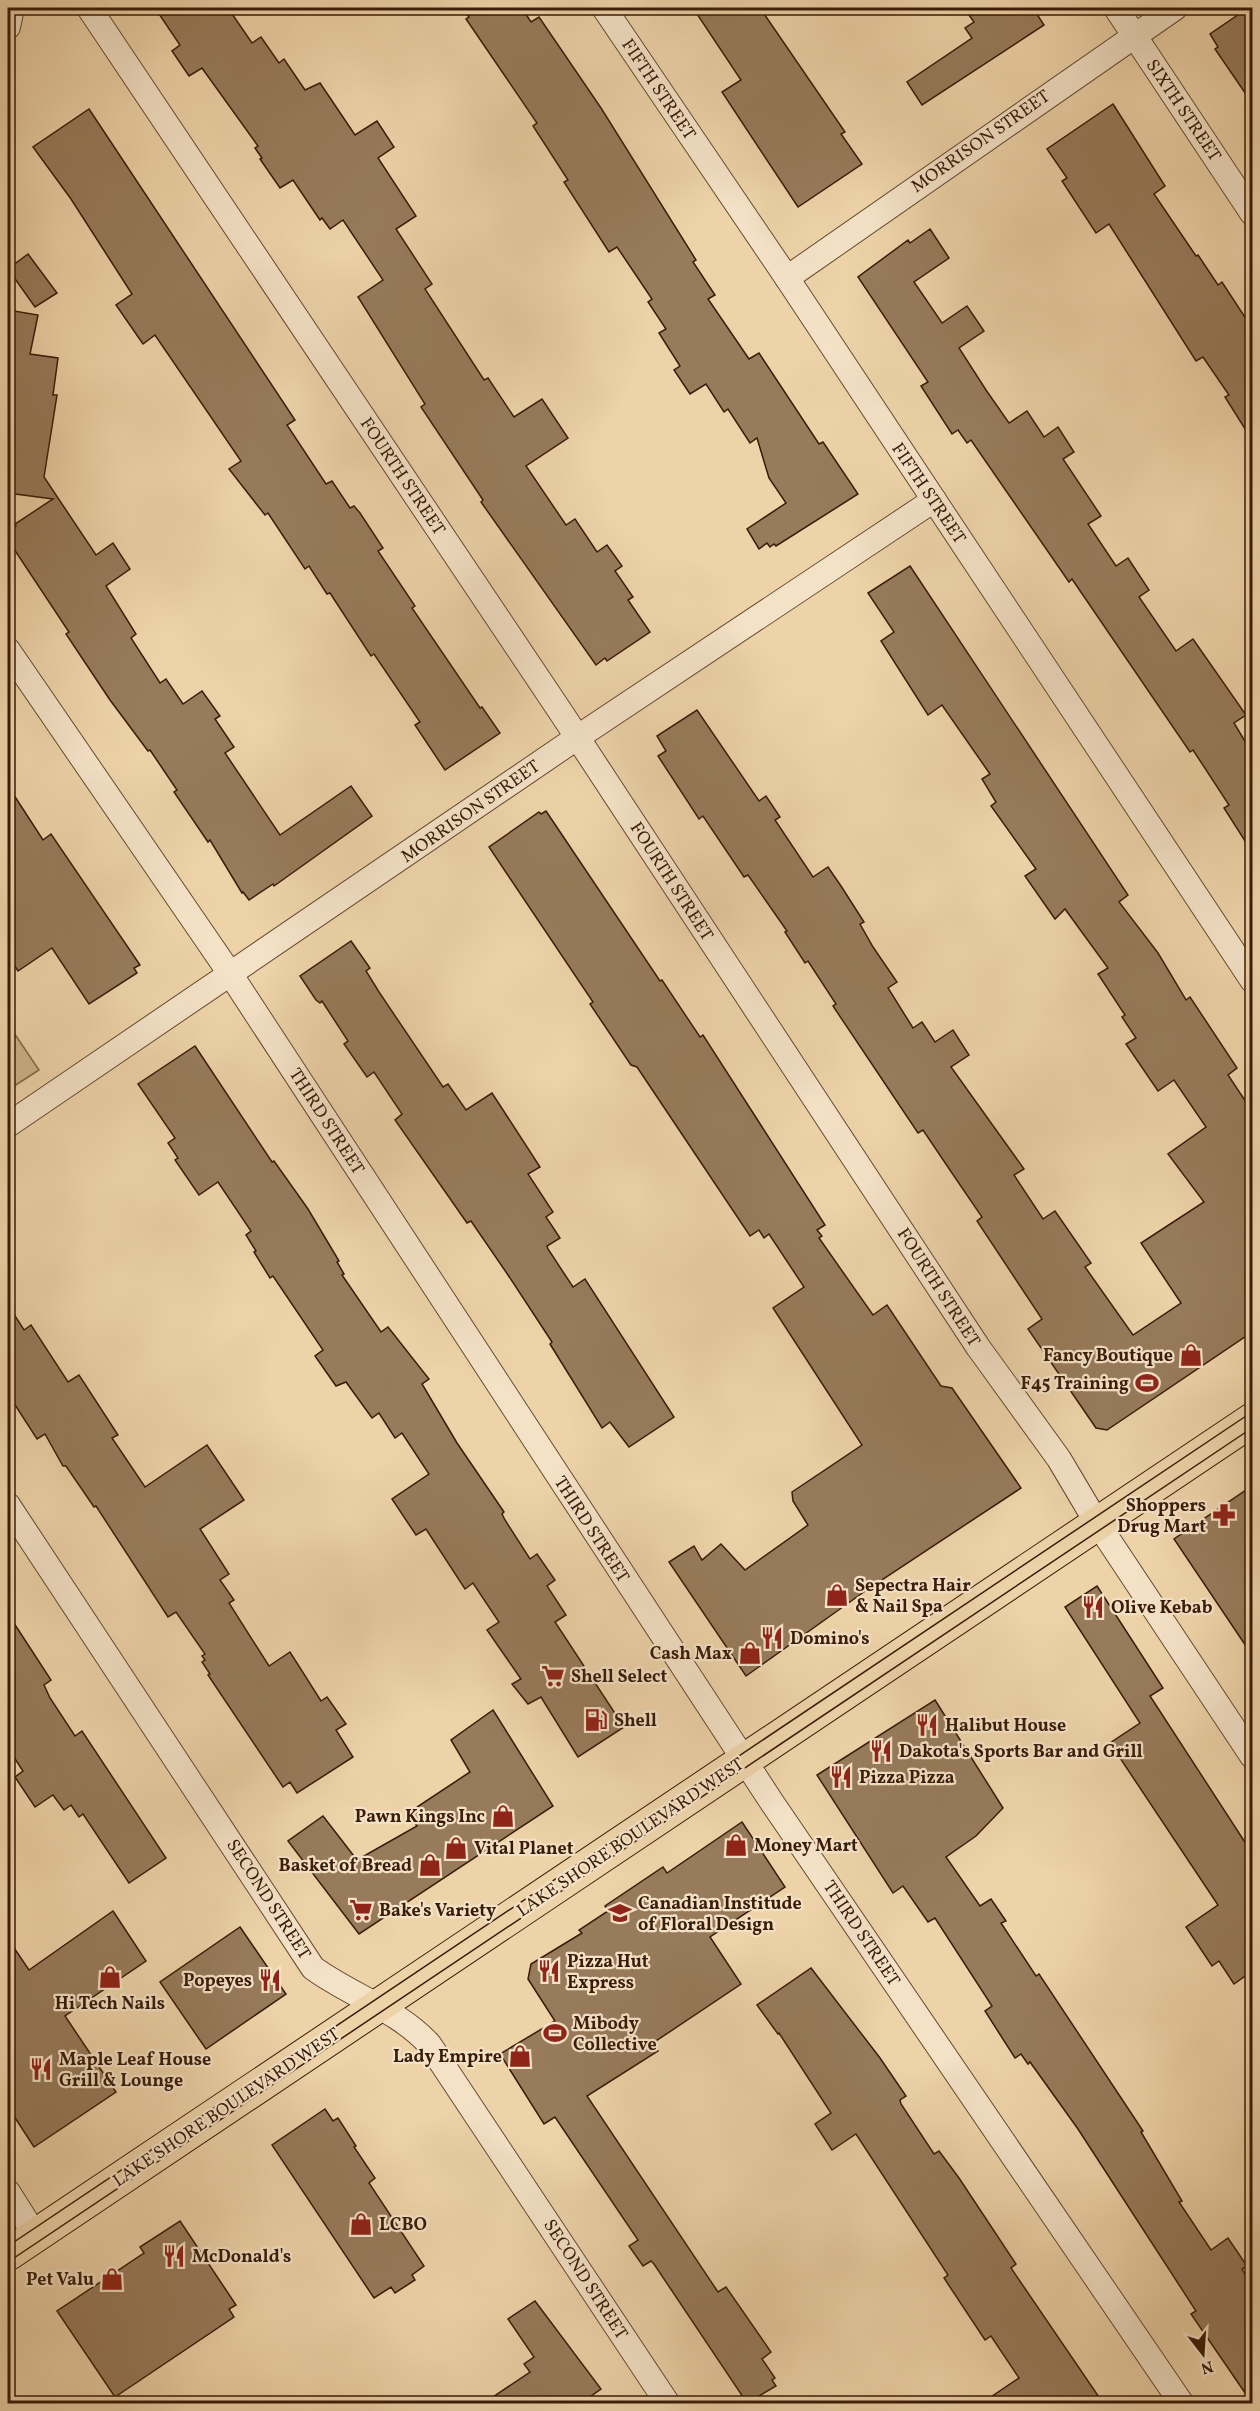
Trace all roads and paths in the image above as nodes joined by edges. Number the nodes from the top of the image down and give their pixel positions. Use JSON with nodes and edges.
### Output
{"nodes":[{"id":1,"x":12,"y":8,"type":"edge"},
{"id":2,"x":89,"y":8,"type":"edge"},
{"id":3,"x":604,"y":8,"type":"edge"},
{"id":4,"x":1116,"y":8,"type":"edge"},
{"id":5,"x":1175,"y":8,"type":"edge"},
{"id":6,"x":8,"y":27,"type":"edge"},
{"id":7,"x":1134,"y":34,"type":"junction"},
{"id":8,"x":1252,"y":213,"type":"edge"},
{"id":9,"x":787,"y":278,"type":"junction"},
{"id":10,"x":934,"y":500,"type":"junction"},
{"id":11,"x":8,"y":650,"type":"edge"},
{"id":12,"x":578,"y":737,"type":"junction"},
{"id":13,"x":231,"y":975,"type":"junction"},
{"id":14,"x":1252,"y":980,"type":"edge"},
{"id":15,"x":8,"y":1125,"type":"edge"},
{"id":16,"x":1252,"y":1420,"type":"edge"},
{"id":17,"x":8,"y":1505,"type":"edge"},
{"id":18,"x":1097,"y":1524,"type":"junction"},
{"id":19,"x":1252,"y":1756,"type":"edge"},
{"id":20,"x":744,"y":1760,"type":"junction"},
{"id":21,"x":377,"y":2006,"type":"junction"},
{"id":22,"x":8,"y":2192,"type":"edge"},
{"id":23,"x":35,"y":2235,"type":"junction"},
{"id":24,"x":8,"y":2254,"type":"edge"},
{"id":25,"x":668,"y":2403,"type":"edge"},
{"id":26,"x":1182,"y":2403,"type":"edge"}],
"edges":[{"from":1,"to":6,"type":"street"},
{"from":2,"to":12,"type":"street","name":"FOURTH STREET"},
{"from":3,"to":9,"type":"street","name":"FIFTH STREET"},
{"from":4,"to":7,"type":"street","name":"SIXTH STREET"},
{"from":5,"to":7,"type":"street","name":"MORRISON STREET"},
{"from":7,"to":8,"type":"street","name":"SIXTH STREET"},
{"from":7,"to":9,"type":"street","name":"MORRISON STREET"},
{"from":9,"to":10,"type":"street","name":"FIFTH STREET"},
{"from":10,"to":12,"type":"street","name":"MORRISON STREET"},
{"from":10,"to":14,"type":"street","name":"FIFTH STREET"},
{"from":11,"to":13,"type":"street","name":"THIRD STREET"},
{"from":12,"to":13,"type":"street","name":"MORRISON STREET"},
{"from":12,"to":18,"type":"street","name":"FOURTH STREET"},
{"from":13,"to":15,"type":"street","name":"MORRISON STREET"},
{"from":13,"to":20,"type":"street","name":"THIRD STREET"},
{"from":16,"to":18,"type":"main road","name":"LAKE SHORE BOULEVARD WEST"},
{"from":17,"to":21,"type":"street","name":"SECOND STREET"},
{"from":18,"to":19,"type":"street","name":"FOURTH STREET"},
{"from":18,"to":20,"type":"main road","name":"LAKE SHORE BOULEVARD WEST"},
{"from":20,"to":21,"type":"main road","name":"LAKE SHORE BOULEVARD WEST"},
{"from":20,"to":26,"type":"street","name":"THIRD STREET"},
{"from":21,"to":23,"type":"main road","name":"LAKE SHORE BOULEVARD WEST"},
{"from":21,"to":25,"type":"street","name":"SECOND STREET"},
{"from":22,"to":23,"type":"street"},
{"from":23,"to":24,"type":"main road","name":"LAKE SHORE BOULEVARD WEST"}]}
